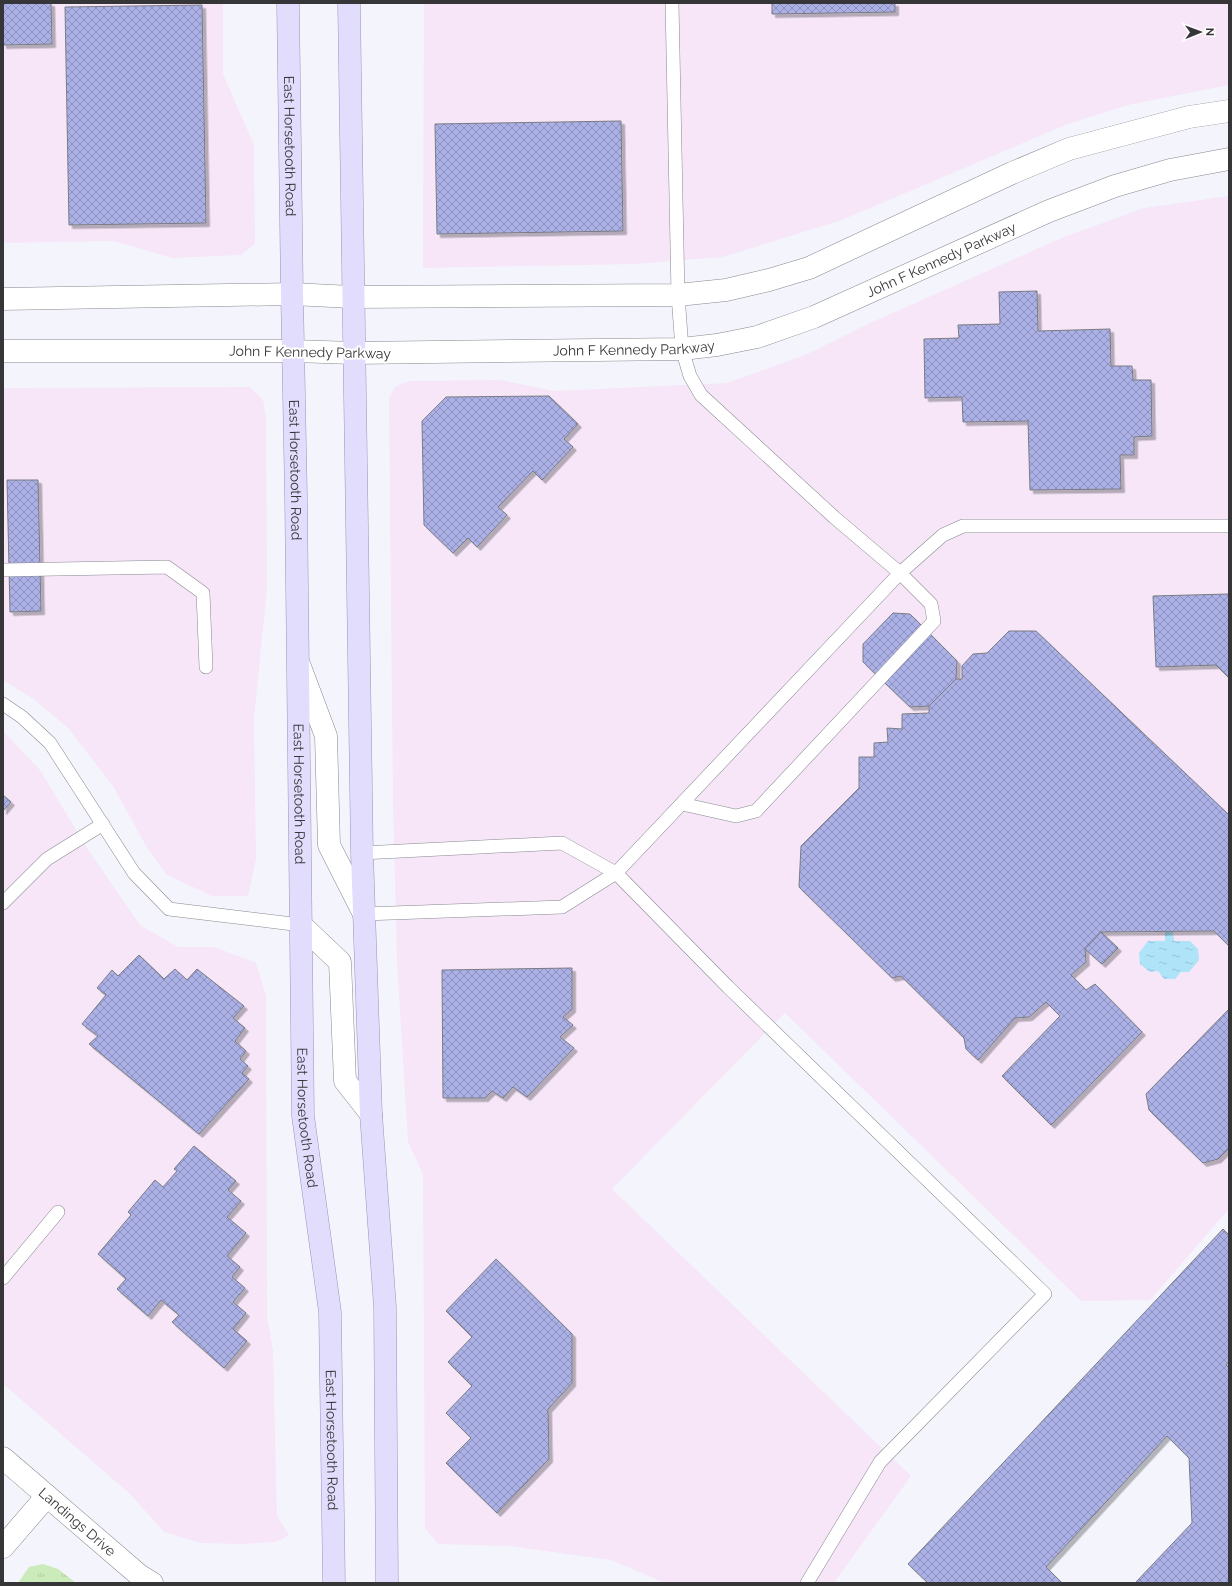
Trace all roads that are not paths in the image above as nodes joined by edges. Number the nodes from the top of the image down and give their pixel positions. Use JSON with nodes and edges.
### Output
{"nodes":[{"id":1,"x":288,"y":3,"type":"edge"},
{"id":2,"x":349,"y":3,"type":"edge"},
{"id":3,"x":672,"y":3,"type":"edge"},
{"id":4,"x":1229,"y":111,"type":"edge"},
{"id":5,"x":1229,"y":159,"type":"edge"},
{"id":6,"x":292,"y":294,"type":"junction"},
{"id":7,"x":678,"y":294,"type":"junction"},
{"id":8,"x":352,"y":297,"type":"junction"},
{"id":9,"x":3,"y":300,"type":"edge"},
{"id":10,"x":682,"y":349,"type":"junction"},
{"id":11,"x":3,"y":351,"type":"edge"},
{"id":12,"x":293,"y":351,"type":"junction"},
{"id":13,"x":354,"y":353,"type":"junction"},
{"id":14,"x":1229,"y":526,"type":"edge"},
{"id":15,"x":3,"y":570,"type":"edge"},
{"id":16,"x":900,"y":573,"type":"junction"},
{"id":17,"x":298,"y":661,"type":"junction"},
{"id":18,"x":206,"y":667,"type":"dead end"},
{"id":19,"x":3,"y":704,"type":"edge"},
{"id":20,"x":682,"y":804,"type":"junction"},
{"id":21,"x":103,"y":824,"type":"junction"},
{"id":22,"x":362,"y":853,"type":"junction"},
{"id":23,"x":616,"y":873,"type":"junction"},
{"id":24,"x":3,"y":902,"type":"edge"},
{"id":25,"x":364,"y":914,"type":"junction"},
{"id":26,"x":301,"y":926,"type":"junction"},
{"id":27,"x":371,"y":1114,"type":"junction"},
{"id":28,"x":58,"y":1212,"type":"dead end"},
{"id":29,"x":3,"y":1278,"type":"edge"},
{"id":30,"x":3,"y":1458,"type":"edge"},
{"id":31,"x":48,"y":1496,"type":"junction"},
{"id":32,"x":3,"y":1547,"type":"edge"},
{"id":33,"x":152,"y":1583,"type":"edge"},
{"id":34,"x":334,"y":1583,"type":"edge"},
{"id":35,"x":386,"y":1583,"type":"edge"},
{"id":36,"x":807,"y":1583,"type":"edge"}],
"edges":[{"from":1,"to":6,"type":"main road","name":"East Horsetooth Road"},
{"from":2,"to":8,"type":"main road"},
{"from":3,"to":7,"type":"lane"},
{"from":4,"to":7,"type":"street"},
{"from":5,"to":10,"type":"street","name":"John F Kennedy Parkway"},
{"from":6,"to":8,"type":"street"},
{"from":6,"to":9,"type":"street"},
{"from":6,"to":12,"type":"main road","name":"East Horsetooth Road"},
{"from":7,"to":8,"type":"street"},
{"from":7,"to":10,"type":"lane"},
{"from":8,"to":13,"type":"main road"},
{"from":10,"to":13,"type":"street","name":"John F Kennedy Parkway"},
{"from":10,"to":16,"type":"lane"},
{"from":11,"to":12,"type":"street","name":"John F Kennedy Parkway"},
{"from":12,"to":13,"type":"street","name":"John F Kennedy Parkway"},
{"from":12,"to":17,"type":"main road","name":"East Horsetooth Road"},
{"from":13,"to":22,"type":"main road"},
{"from":14,"to":16,"type":"lane"},
{"from":15,"to":18,"type":"lane"},
{"from":16,"to":20,"type":"lane"},
{"from":16,"to":20,"type":"lane"},
{"from":17,"to":25,"type":"street"},
{"from":17,"to":26,"type":"main road","name":"East Horsetooth Road"},
{"from":19,"to":21,"type":"lane"},
{"from":20,"to":23,"type":"lane"},
{"from":21,"to":24,"type":"lane"},
{"from":21,"to":26,"type":"lane"},
{"from":22,"to":23,"type":"lane"},
{"from":22,"to":25,"type":"main road"},
{"from":23,"to":25,"type":"lane"},
{"from":23,"to":36,"type":"lane"},
{"from":25,"to":27,"type":"main road"},
{"from":26,"to":27,"type":"street"},
{"from":26,"to":34,"type":"main road","name":"East Horsetooth Road"},
{"from":27,"to":35,"type":"main road"},
{"from":28,"to":29,"type":"lane"},
{"from":30,"to":31,"type":"street","name":"Landings Drive"},
{"from":31,"to":32,"type":"street"},
{"from":31,"to":33,"type":"street","name":"Landings Drive"}]}
